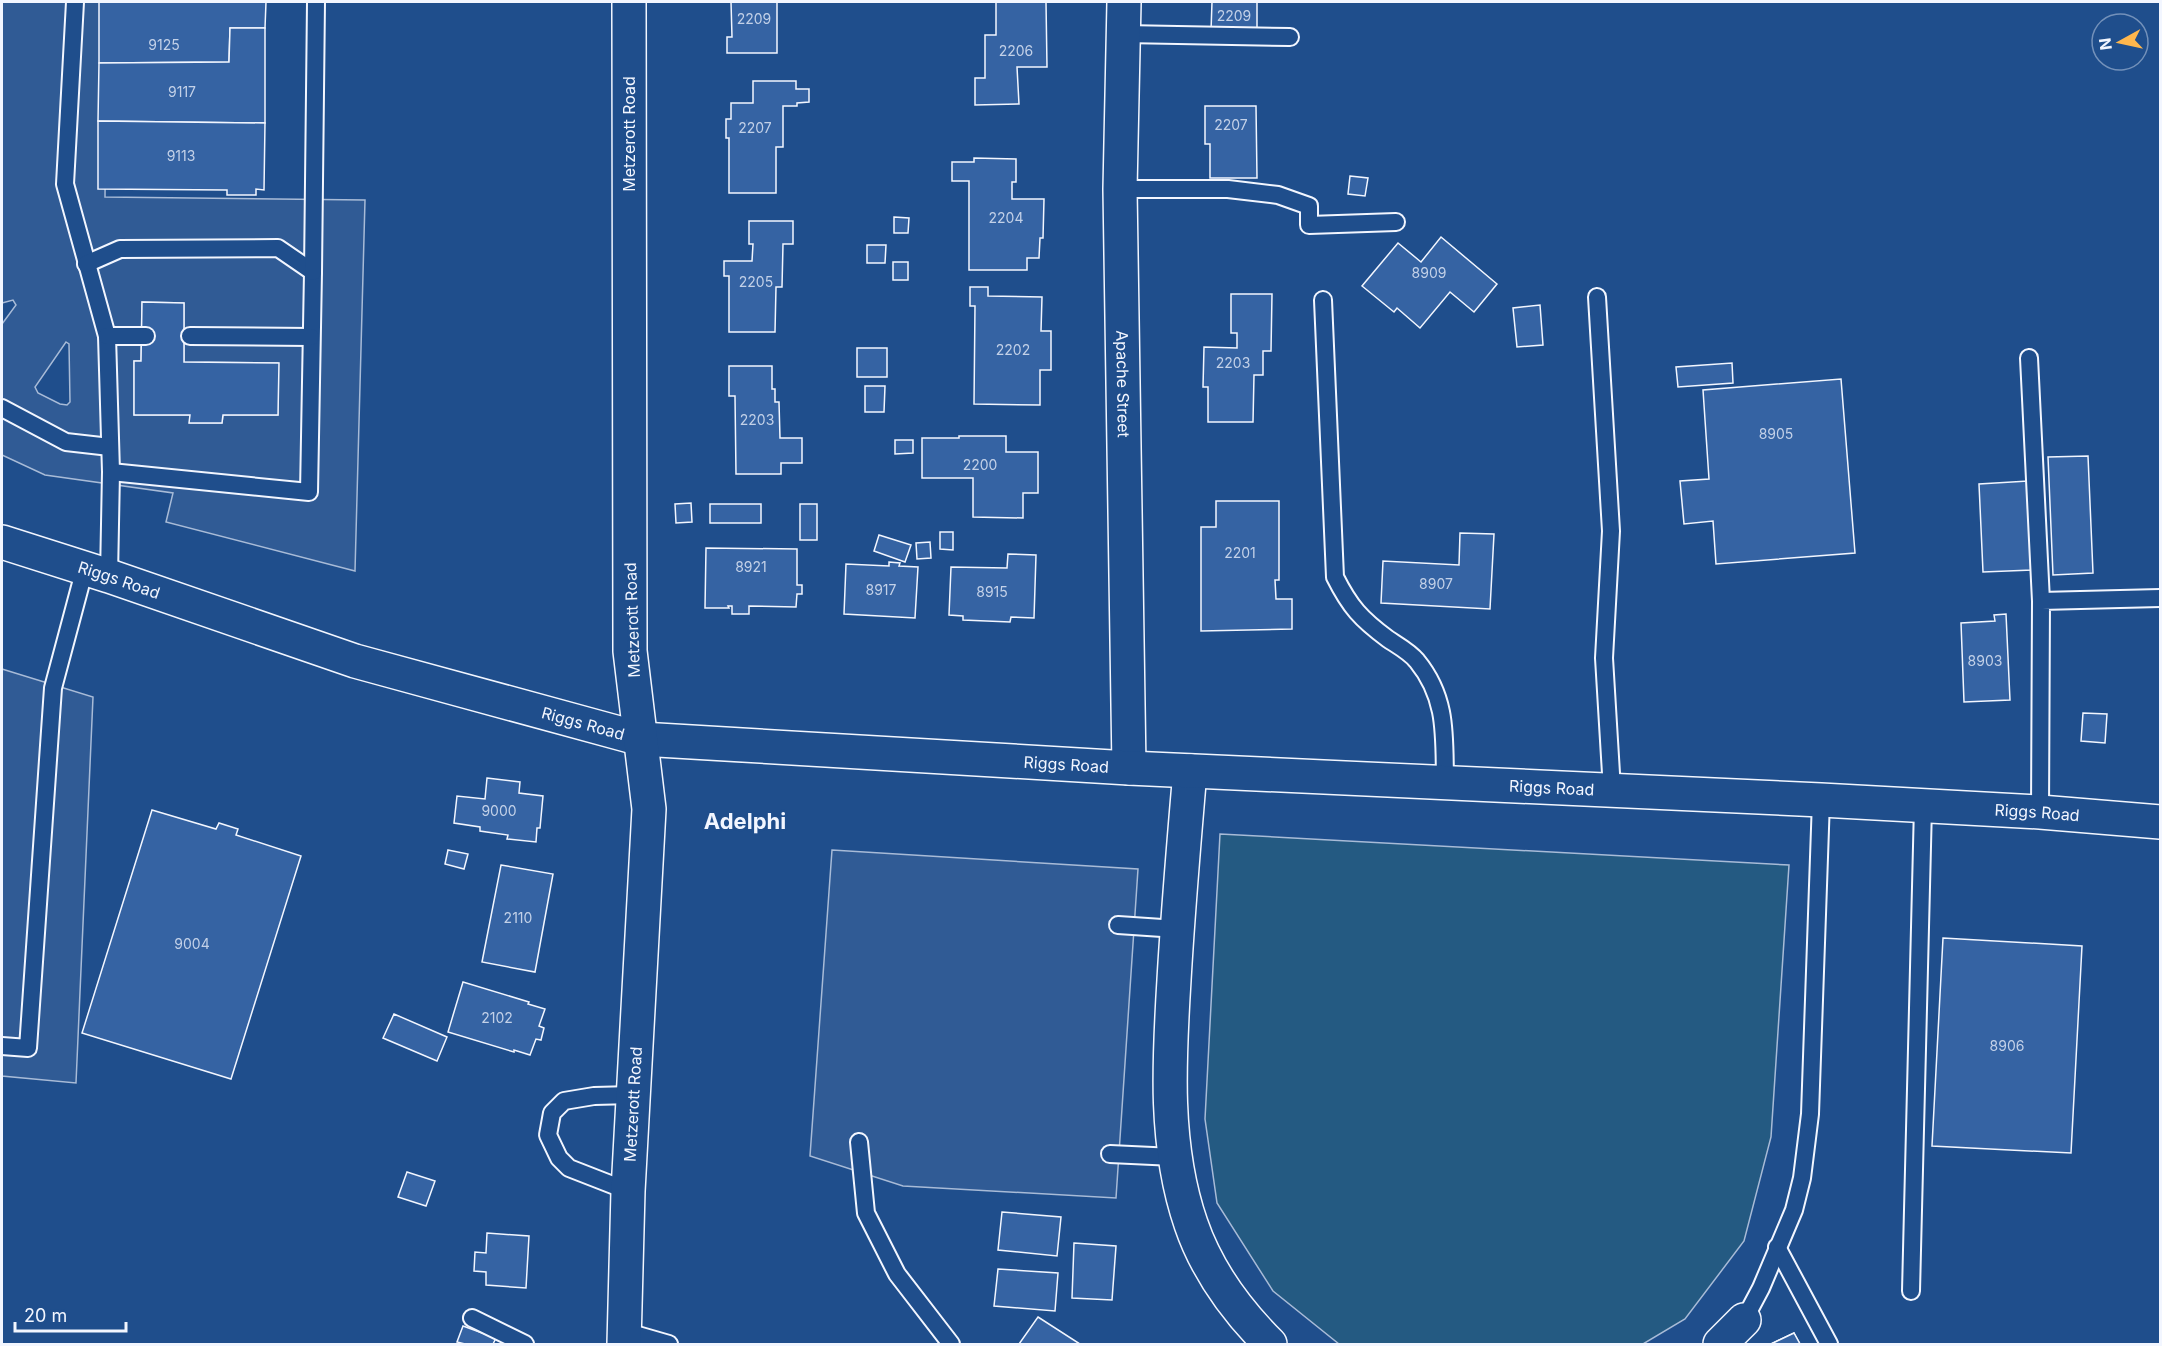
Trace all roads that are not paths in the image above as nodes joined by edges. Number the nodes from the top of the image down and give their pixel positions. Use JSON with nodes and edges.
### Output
{"nodes":[{"id":1,"x":75,"y":2,"type":"edge"},
{"id":2,"x":316,"y":2,"type":"edge"},
{"id":3,"x":629,"y":2,"type":"edge"},
{"id":4,"x":1124,"y":2,"type":"edge"},
{"id":5,"x":1124,"y":34,"type":"junction"},
{"id":6,"x":1290,"y":37,"type":"dead end"},
{"id":7,"x":1120,"y":189,"type":"junction"},
{"id":8,"x":1396,"y":222,"type":"dead end"},
{"id":9,"x":86,"y":264,"type":"junction"},
{"id":10,"x":313,"y":272,"type":"junction"},
{"id":11,"x":1597,"y":297,"type":"dead end"},
{"id":12,"x":1323,"y":300,"type":"dead end"},
{"id":13,"x":107,"y":336,"type":"junction"},
{"id":14,"x":147,"y":336,"type":"dead end"},
{"id":15,"x":190,"y":336,"type":"dead end"},
{"id":16,"x":311,"y":337,"type":"junction"},
{"id":17,"x":2029,"y":358,"type":"dead end"},
{"id":18,"x":2,"y":408,"type":"edge"},
{"id":19,"x":110,"y":447,"type":"junction"},
{"id":20,"x":111,"y":472,"type":"junction"},
{"id":21,"x":2,"y":542,"type":"edge"},
{"id":22,"x":97,"y":572,"type":"junction"},
{"id":23,"x":2160,"y":598,"type":"edge"},
{"id":24,"x":2041,"y":601,"type":"junction"},
{"id":25,"x":640,"y":739,"type":"junction"},
{"id":26,"x":1128,"y":768,"type":"junction"},
{"id":27,"x":1190,"y":771,"type":"junction"},
{"id":28,"x":1445,"y":783,"type":"junction"},
{"id":29,"x":1612,"y":790,"type":"junction"},
{"id":30,"x":1821,"y":800,"type":"junction"},
{"id":31,"x":1923,"y":806,"type":"junction"},
{"id":32,"x":2040,"y":812,"type":"junction"},
{"id":33,"x":2160,"y":822,"type":"edge"},
{"id":34,"x":1118,"y":925,"type":"dead end"},
{"id":35,"x":1177,"y":929,"type":"junction"},
{"id":36,"x":2,"y":1046,"type":"edge"},
{"id":37,"x":632,"y":1095,"type":"junction"},
{"id":38,"x":859,"y":1142,"type":"dead end"},
{"id":39,"x":1110,"y":1154,"type":"dead end"},
{"id":40,"x":1174,"y":1157,"type":"junction"},
{"id":41,"x":628,"y":1191,"type":"junction"},
{"id":42,"x":1777,"y":1247,"type":"junction"},
{"id":43,"x":1911,"y":1291,"type":"dead end"},
{"id":44,"x":472,"y":1318,"type":"dead end"},
{"id":45,"x":1744,"y":1320,"type":"joint"},
{"id":46,"x":624,"y":1338,"type":"edge"},
{"id":47,"x":525,"y":1344,"type":"edge"},
{"id":48,"x":669,"y":1344,"type":"edge"},
{"id":49,"x":951,"y":1344,"type":"edge"},
{"id":50,"x":1270,"y":1344,"type":"edge"},
{"id":51,"x":1720,"y":1344,"type":"edge"},
{"id":52,"x":1829,"y":1344,"type":"edge"}],
"edges":[{"from":1,"to":9,"type":"lane"},
{"from":2,"to":10,"type":"lane"},
{"from":3,"to":25,"type":"street","name":"Metzerott Road"},
{"from":4,"to":5,"type":"street","name":"Apache Street"},
{"from":5,"to":6,"type":"lane"},
{"from":5,"to":7,"type":"street","name":"Apache Street"},
{"from":7,"to":8,"type":"lane"},
{"from":7,"to":26,"type":"street","name":"Apache Street"},
{"from":9,"to":10,"type":"lane"},
{"from":9,"to":13,"type":"lane"},
{"from":10,"to":16,"type":"lane"},
{"from":11,"to":29,"type":"lane"},
{"from":12,"to":28,"type":"lane"},
{"from":13,"to":14,"type":"lane"},
{"from":13,"to":19,"type":"lane"},
{"from":15,"to":16,"type":"lane"},
{"from":16,"to":20,"type":"lane"},
{"from":17,"to":24,"type":"lane"},
{"from":18,"to":19,"type":"lane"},
{"from":19,"to":20,"type":"lane"},
{"from":20,"to":22,"type":"lane"},
{"from":21,"to":22,"type":"street","name":"Riggs Road"},
{"from":22,"to":25,"type":"street","name":"Riggs Road"},
{"from":22,"to":36,"type":"lane"},
{"from":23,"to":24,"type":"lane"},
{"from":24,"to":32,"type":"lane"},
{"from":25,"to":26,"type":"street","name":"Riggs Road"},
{"from":25,"to":37,"type":"street","name":"Metzerott Road"},
{"from":26,"to":27,"type":"street","name":"Riggs Road"},
{"from":27,"to":28,"type":"street","name":"Riggs Road"},
{"from":27,"to":35,"type":"street"},
{"from":28,"to":29,"type":"street","name":"Riggs Road"},
{"from":29,"to":30,"type":"street","name":"Riggs Road"},
{"from":30,"to":31,"type":"street","name":"Riggs Road"},
{"from":30,"to":42,"type":"lane"},
{"from":31,"to":32,"type":"street","name":"Riggs Road"},
{"from":31,"to":43,"type":"lane"},
{"from":32,"to":33,"type":"street","name":"Riggs Road"},
{"from":34,"to":35,"type":"lane"},
{"from":35,"to":40,"type":"street"},
{"from":37,"to":41,"type":"street","name":"Metzerott Road"},
{"from":37,"to":41,"type":"lane"},
{"from":38,"to":49,"type":"lane"},
{"from":39,"to":40,"type":"lane"},
{"from":40,"to":50,"type":"street"},
{"from":41,"to":46,"type":"street","name":"Metzerott Road"},
{"from":42,"to":45,"type":"lane"},
{"from":42,"to":52,"type":"lane"},
{"from":44,"to":47,"type":"lane"},
{"from":45,"to":51,"type":"street"},
{"from":46,"to":48,"type":"lane"}]}
